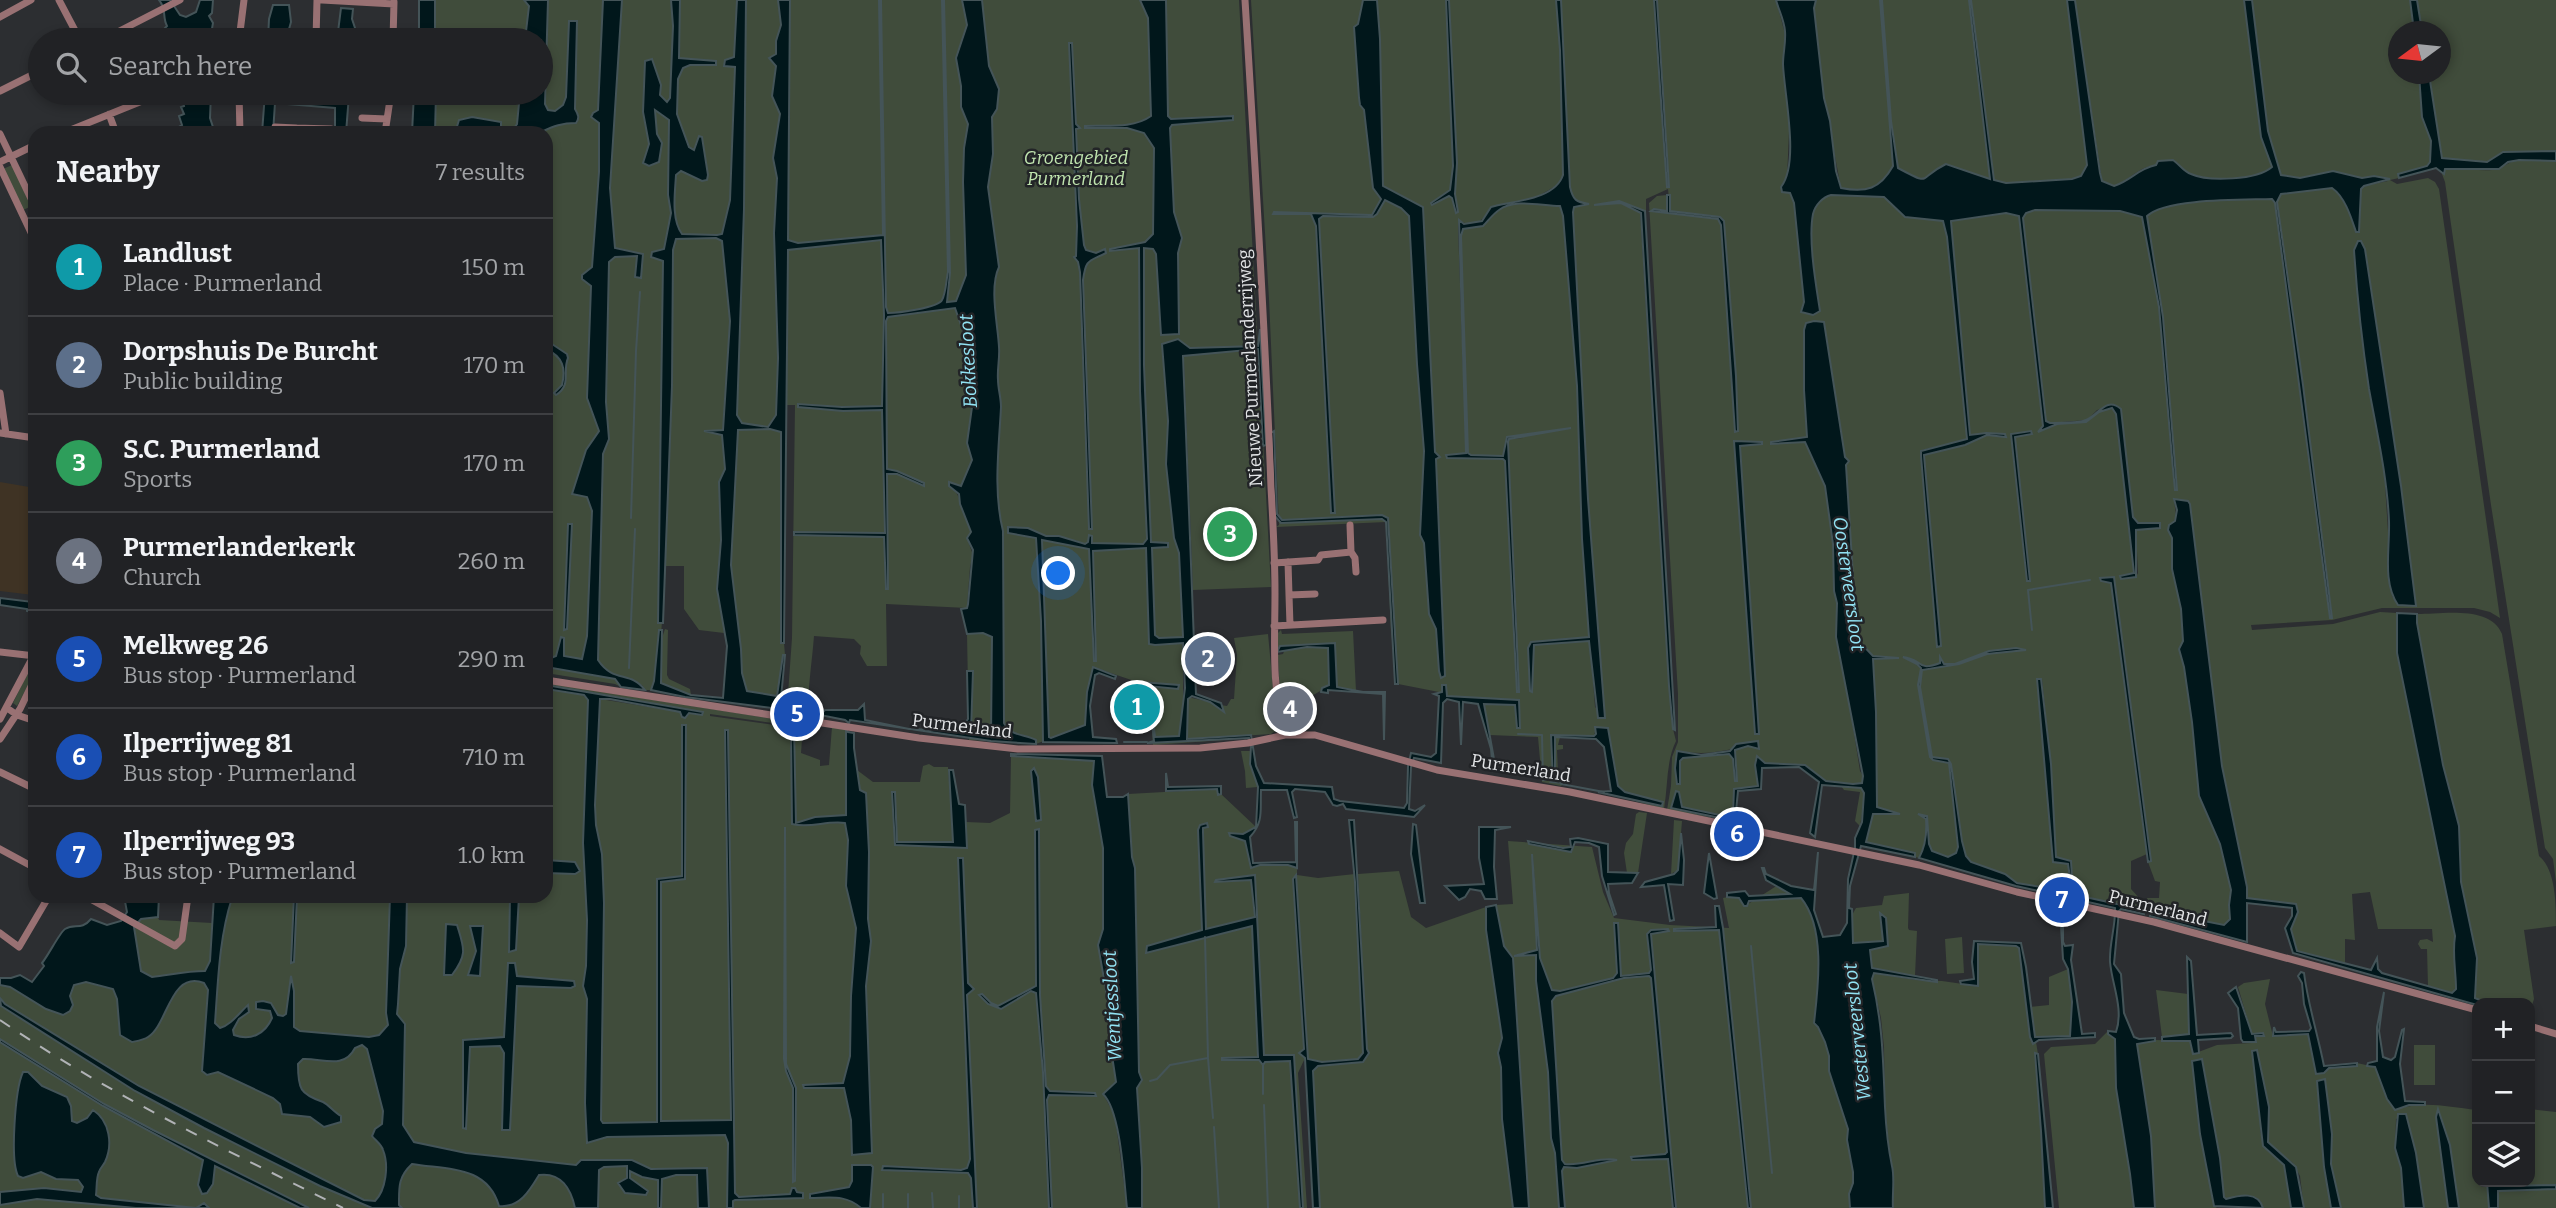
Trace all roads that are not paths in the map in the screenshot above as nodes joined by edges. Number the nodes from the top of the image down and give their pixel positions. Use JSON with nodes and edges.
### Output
{"nodes":[{"id":1,"x":31,"y":0,"type":"edge"},
{"id":2,"x":59,"y":0,"type":"edge"},
{"id":3,"x":244,"y":0,"type":"edge"},
{"id":4,"x":319,"y":0,"type":"edge"},
{"id":5,"x":1245,"y":0,"type":"edge"},
{"id":6,"x":177,"y":2,"type":"edge"},
{"id":7,"x":394,"y":2,"type":"edge"},
{"id":8,"x":0,"y":17,"type":"edge"},
{"id":9,"x":74,"y":28,"type":"edge"},
{"id":10,"x":126,"y":28,"type":"edge"},
{"id":11,"x":240,"y":28,"type":"edge"},
{"id":12,"x":317,"y":28,"type":"edge"},
{"id":13,"x":393,"y":28,"type":"edge"},
{"id":14,"x":28,"y":77,"type":"edge"},
{"id":15,"x":0,"y":91,"type":"edge"},
{"id":16,"x":132,"y":105,"type":"edge"},
{"id":17,"x":239,"y":105,"type":"edge"},
{"id":18,"x":389,"y":105,"type":"edge"},
{"id":19,"x":109,"y":114,"type":"junction"},
{"id":20,"x":362,"y":118,"type":"dead end"},
{"id":21,"x":387,"y":119,"type":"junction"},
{"id":22,"x":80,"y":126,"type":"edge"},
{"id":23,"x":113,"y":126,"type":"edge"},
{"id":24,"x":240,"y":126,"type":"edge"},
{"id":25,"x":386,"y":126,"type":"edge"},
{"id":26,"x":0,"y":134,"type":"edge"},
{"id":27,"x":28,"y":148,"type":"edge"},
{"id":28,"x":11,"y":157,"type":"junction"},
{"id":29,"x":0,"y":164,"type":"edge"},
{"id":30,"x":28,"y":192,"type":"edge"},
{"id":31,"x":28,"y":216,"type":"edge"},
{"id":32,"x":25,"y":218,"type":"junction"},
{"id":33,"x":28,"y":225,"type":"edge"},
{"id":34,"x":0,"y":393,"type":"edge"},
{"id":35,"x":3,"y":434,"type":"edge"},
{"id":36,"x":28,"y":437,"type":"edge"},
{"id":37,"x":1350,"y":525,"type":"dead end"},
{"id":38,"x":1351,"y":552,"type":"junction"},
{"id":39,"x":1287,"y":562,"type":"junction"},
{"id":40,"x":1274,"y":563,"type":"junction"},
{"id":41,"x":1356,"y":572,"type":"dead end"},
{"id":42,"x":1315,"y":594,"type":"dead end"},
{"id":43,"x":1289,"y":595,"type":"junction"},
{"id":44,"x":1383,"y":620,"type":"dead end"},
{"id":45,"x":1290,"y":625,"type":"junction"},
{"id":46,"x":1274,"y":626,"type":"junction"},
{"id":47,"x":0,"y":652,"type":"edge"},
{"id":48,"x":28,"y":654,"type":"edge"},
{"id":49,"x":28,"y":668,"type":"edge"},
{"id":50,"x":553,"y":681,"type":"edge"},
{"id":51,"x":28,"y":692,"type":"edge"},
{"id":52,"x":7,"y":708,"type":"junction"},
{"id":53,"x":17,"y":715,"type":"junction"},
{"id":54,"x":28,"y":718,"type":"edge"},
{"id":55,"x":0,"y":719,"type":"edge"},
{"id":56,"x":1284,"y":735,"type":"junction"},
{"id":57,"x":0,"y":739,"type":"edge"},
{"id":58,"x":0,"y":772,"type":"edge"},
{"id":59,"x":28,"y":786,"type":"edge"},
{"id":60,"x":0,"y":849,"type":"edge"},
{"id":61,"x":28,"y":864,"type":"edge"},
{"id":62,"x":45,"y":903,"type":"edge"},
{"id":63,"x":97,"y":903,"type":"edge"},
{"id":64,"x":187,"y":903,"type":"edge"},
{"id":65,"x":0,"y":933,"type":"edge"},
{"id":66,"x":2472,"y":1009,"type":"edge"},
{"id":67,"x":2535,"y":1028,"type":"edge"},
{"id":68,"x":2556,"y":1034,"type":"edge"}],
"edges":[{"from":1,"to":8,"type":"street"},
{"from":2,"to":9,"type":"street"},
{"from":3,"to":11,"type":"street"},
{"from":4,"to":7,"type":"street"},
{"from":4,"to":12,"type":"street"},
{"from":5,"to":40,"type":"street","name":"Nieuwe Purmerlanderrijweg"},
{"from":6,"to":10,"type":"street"},
{"from":7,"to":13,"type":"street"},
{"from":14,"to":15,"type":"street"},
{"from":16,"to":19,"type":"street"},
{"from":17,"to":24,"type":"street"},
{"from":18,"to":21,"type":"street"},
{"from":19,"to":22,"type":"street"},
{"from":19,"to":23,"type":"street"},
{"from":20,"to":21,"type":"street"},
{"from":21,"to":25,"type":"street"},
{"from":26,"to":28,"type":"street"},
{"from":27,"to":28,"type":"street"},
{"from":28,"to":29,"type":"street"},
{"from":28,"to":30,"type":"street"},
{"from":29,"to":32,"type":"street"},
{"from":31,"to":32,"type":"street"},
{"from":32,"to":33,"type":"street"},
{"from":34,"to":35,"type":"street"},
{"from":35,"to":36,"type":"street"},
{"from":37,"to":38,"type":"street"},
{"from":38,"to":39,"type":"street"},
{"from":38,"to":41,"type":"street"},
{"from":39,"to":40,"type":"street"},
{"from":39,"to":43,"type":"street"},
{"from":40,"to":46,"type":"street","name":"Nieuwe Purmerlanderrijweg"},
{"from":42,"to":43,"type":"street"},
{"from":43,"to":45,"type":"street"},
{"from":44,"to":45,"type":"street"},
{"from":45,"to":46,"type":"street"},
{"from":46,"to":56,"type":"street","name":"Nieuwe Purmerlanderrijweg"},
{"from":47,"to":48,"type":"street"},
{"from":49,"to":52,"type":"street"},
{"from":50,"to":56,"type":"street","name":"Purmerland"},
{"from":51,"to":53,"type":"street"},
{"from":52,"to":53,"type":"street"},
{"from":52,"to":55,"type":"street"},
{"from":53,"to":54,"type":"street"},
{"from":53,"to":57,"type":"street"},
{"from":56,"to":66,"type":"street","name":"Purmerland"},
{"from":58,"to":59,"type":"street"},
{"from":60,"to":61,"type":"street"},
{"from":62,"to":65,"type":"street"},
{"from":63,"to":64,"type":"street"},
{"from":67,"to":68,"type":"street"}]}
